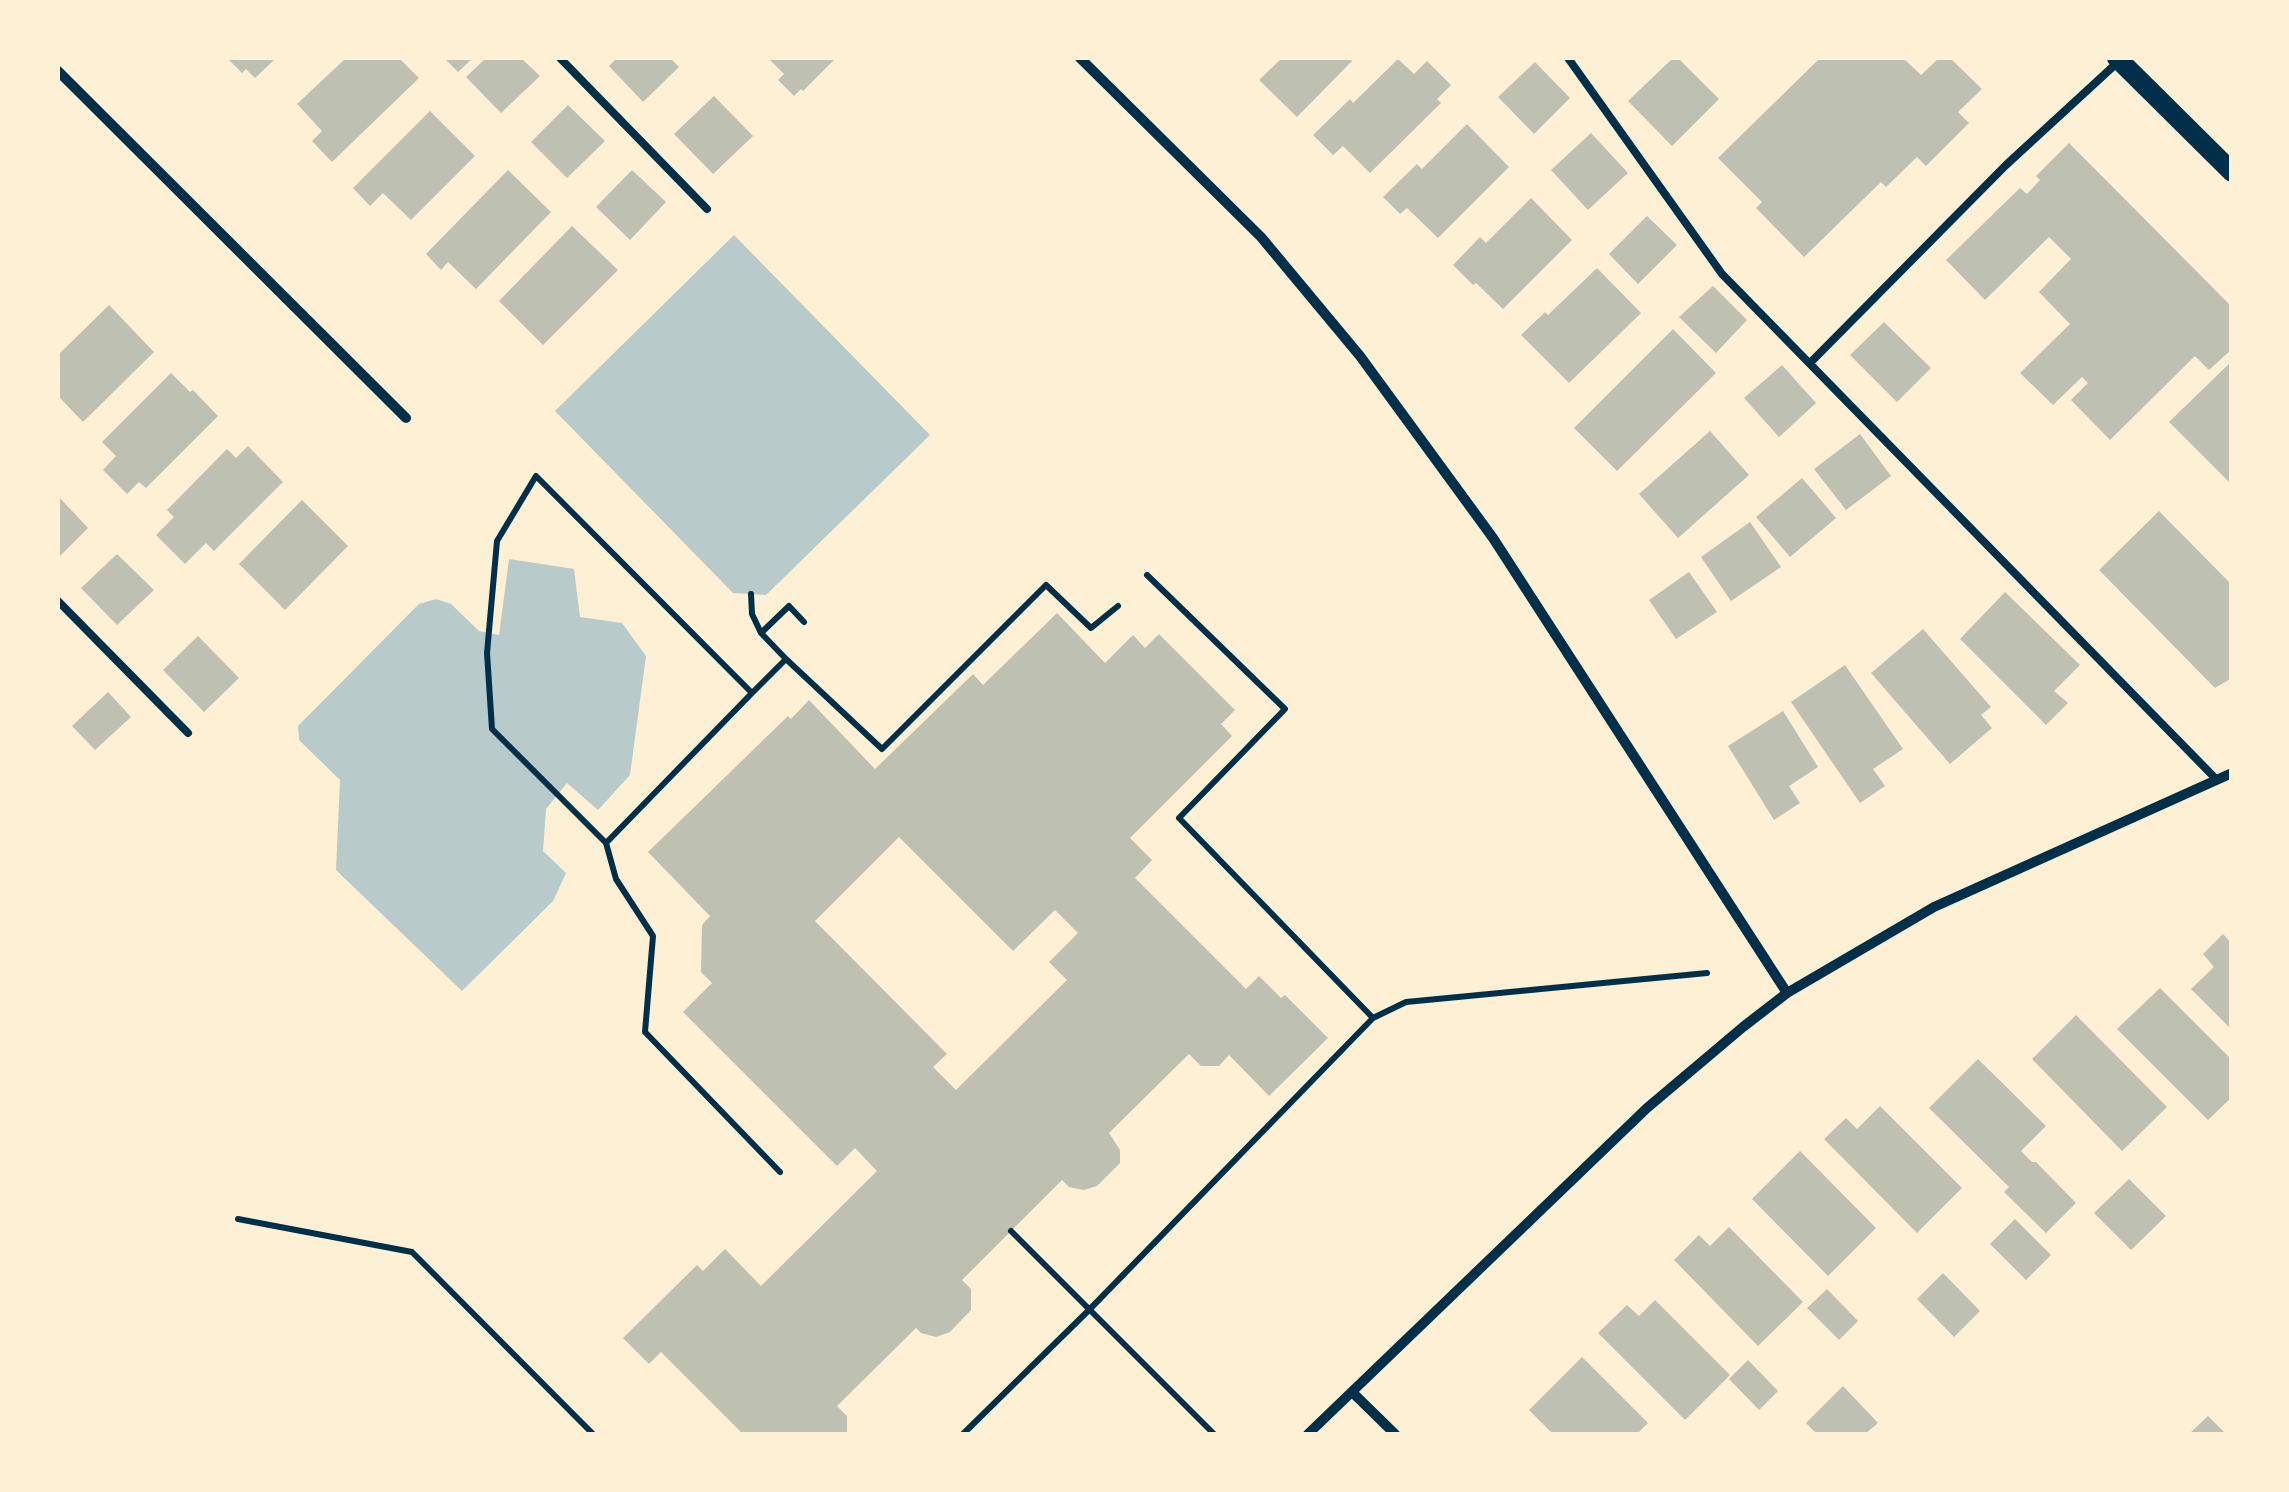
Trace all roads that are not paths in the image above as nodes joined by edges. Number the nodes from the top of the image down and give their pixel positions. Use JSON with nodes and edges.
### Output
{"nodes":[{"id":1,"x":560,"y":58,"type":"edge"},
{"id":2,"x":1080,"y":58,"type":"edge"},
{"id":3,"x":1568,"y":58,"type":"edge"},
{"id":4,"x":2119,"y":59,"type":"edge"},
{"id":5,"x":58,"y":71,"type":"edge"},
{"id":6,"x":2232,"y":172,"type":"edge"},
{"id":7,"x":707,"y":209,"type":"dead end"},
{"id":8,"x":1810,"y":362,"type":"junction"},
{"id":9,"x":406,"y":418,"type":"dead end"},
{"id":10,"x":58,"y":602,"type":"edge"},
{"id":11,"x":188,"y":733,"type":"dead end"},
{"id":12,"x":2226,"y":778,"type":"edge"},
{"id":13,"x":1787,"y":993,"type":"junction"},
{"id":14,"x":1352,"y":1392,"type":"junction"},
{"id":15,"x":1308,"y":1434,"type":"edge"},
{"id":16,"x":1395,"y":1434,"type":"edge"}],
"edges":[{"from":1,"to":7,"type":"lane"},
{"from":2,"to":13,"type":"street"},
{"from":3,"to":8,"type":"lane"},
{"from":4,"to":6,"type":"main road"},
{"from":4,"to":8,"type":"lane"},
{"from":5,"to":9,"type":"street"},
{"from":8,"to":12,"type":"lane"},
{"from":10,"to":11,"type":"lane"},
{"from":12,"to":13,"type":"street"},
{"from":13,"to":14,"type":"street"},
{"from":14,"to":15,"type":"street"},
{"from":14,"to":16,"type":"street"}]}
